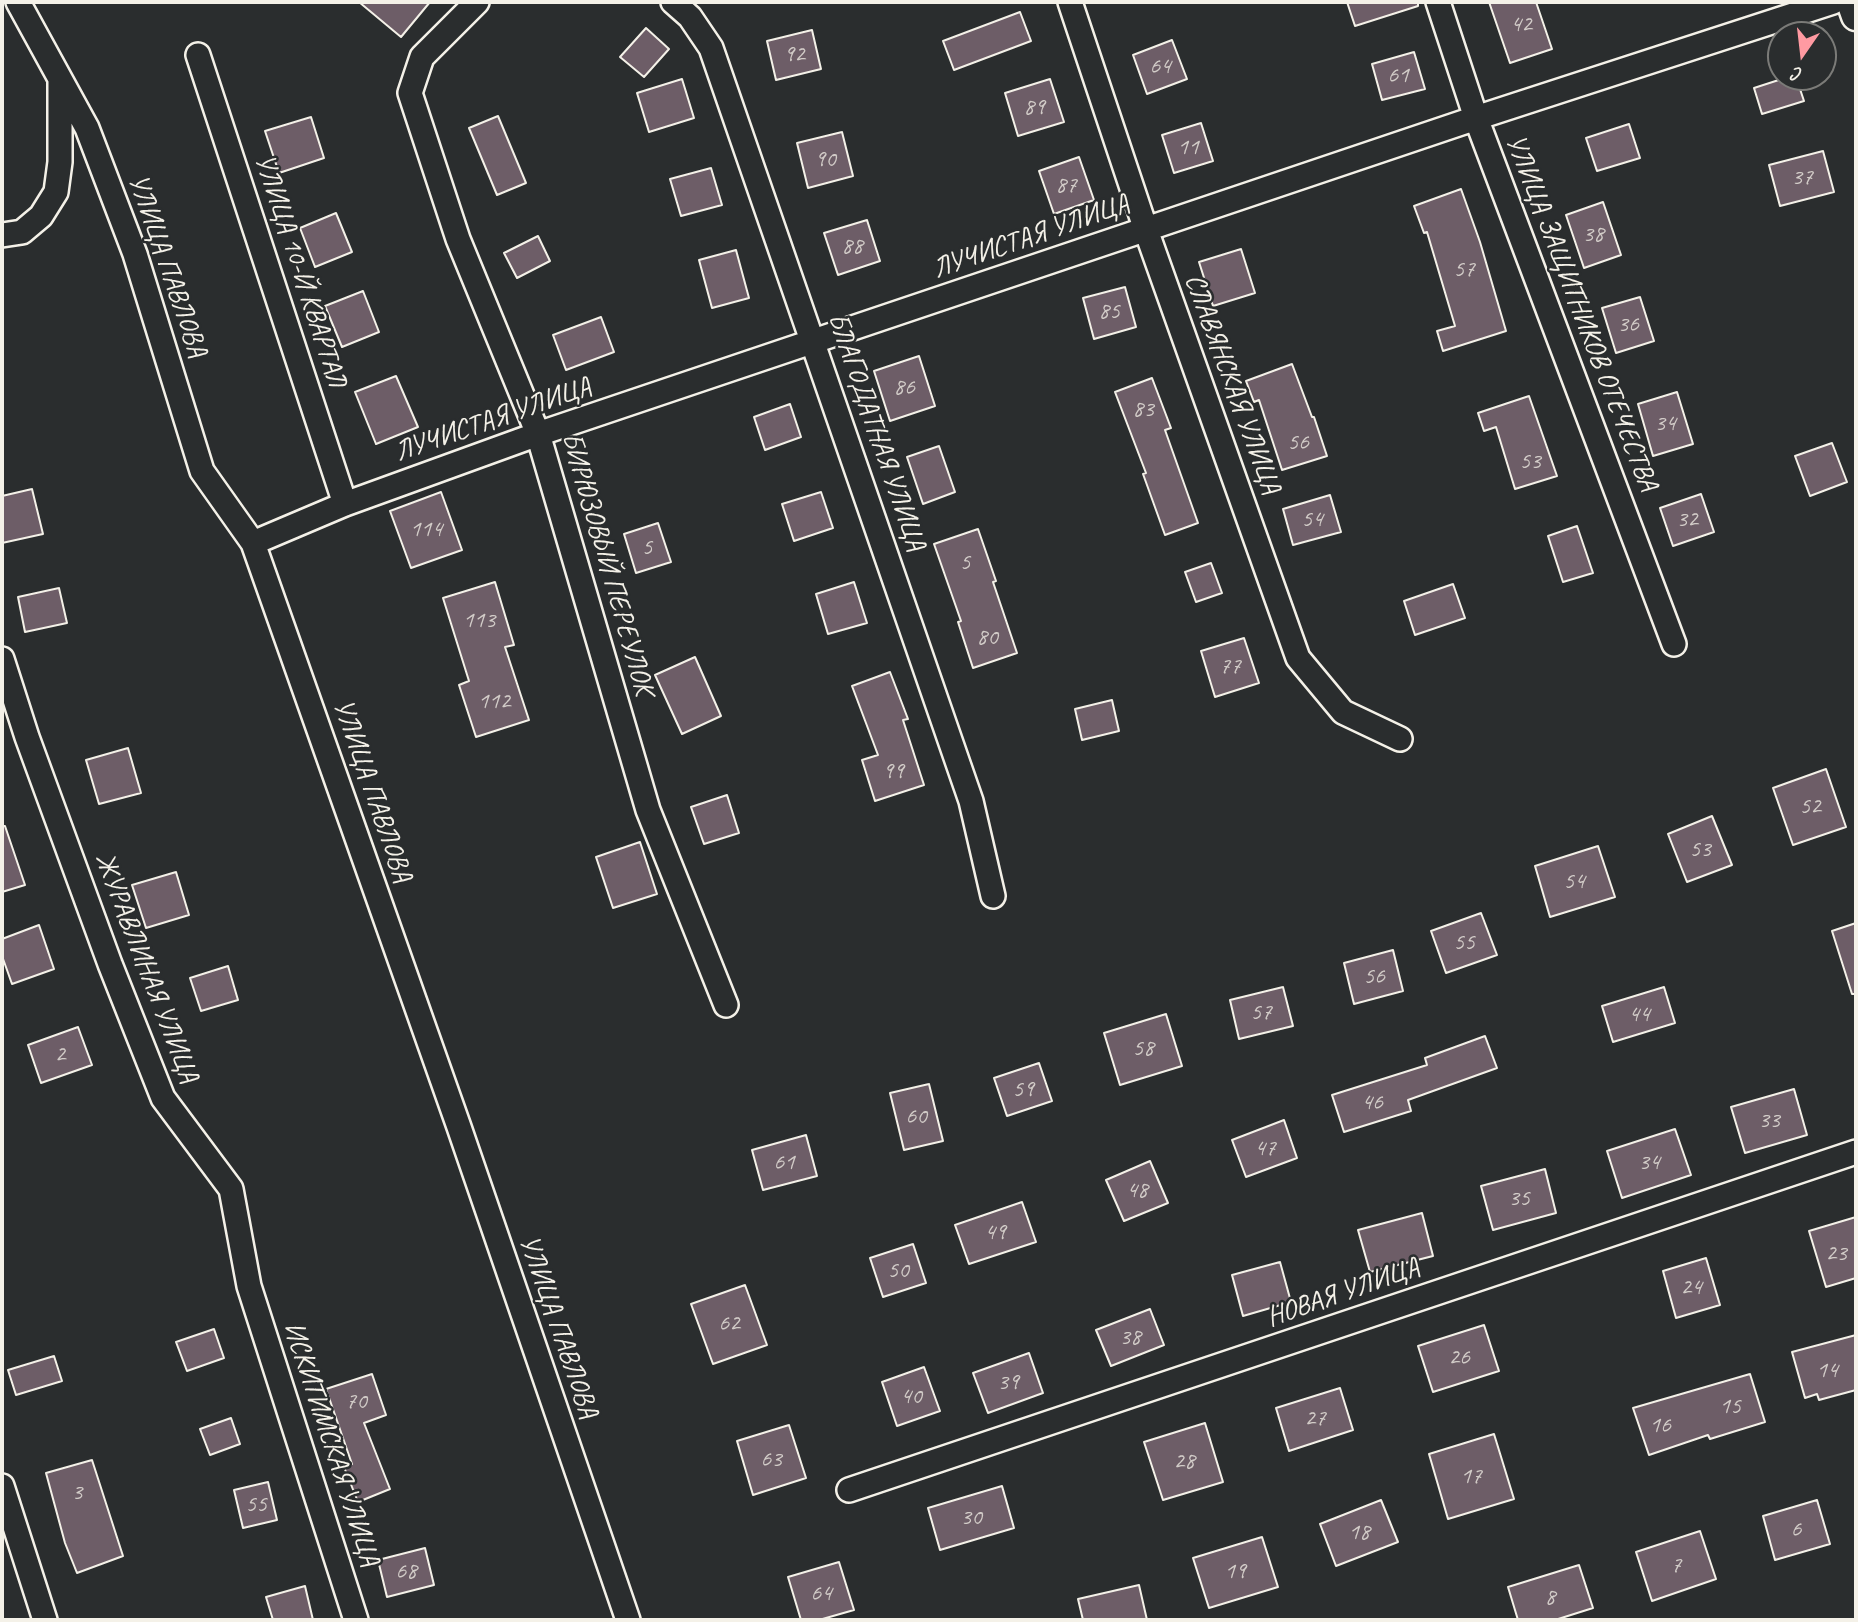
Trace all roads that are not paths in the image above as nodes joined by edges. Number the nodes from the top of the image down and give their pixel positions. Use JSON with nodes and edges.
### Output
{"nodes":[{"id":1,"x":18,"y":2,"type":"edge"},
{"id":2,"x":36,"y":2,"type":"edge"},
{"id":3,"x":477,"y":2,"type":"edge"},
{"id":4,"x":673,"y":2,"type":"edge"},
{"id":5,"x":1070,"y":2,"type":"edge"},
{"id":6,"x":1438,"y":2,"type":"edge"},
{"id":7,"x":1833,"y":2,"type":"edge"},
{"id":8,"x":1851,"y":2,"type":"edge"},
{"id":9,"x":1856,"y":16,"type":"edge"},
{"id":10,"x":198,"y":55,"type":"dead end"},
{"id":11,"x":60,"y":79,"type":"junction"},
{"id":12,"x":1476,"y":118,"type":"junction"},
{"id":13,"x":1146,"y":230,"type":"junction"},
{"id":14,"x":2,"y":235,"type":"edge"},
{"id":15,"x":814,"y":341,"type":"junction"},
{"id":16,"x":538,"y":434,"type":"junction"},
{"id":17,"x":345,"y":504,"type":"junction"},
{"id":18,"x":253,"y":543,"type":"junction"},
{"id":19,"x":1674,"y":644,"type":"dead end"},
{"id":20,"x":2,"y":659,"type":"edge"},
{"id":21,"x":1400,"y":739,"type":"dead end"},
{"id":22,"x":993,"y":896,"type":"dead end"},
{"id":23,"x":726,"y":1005,"type":"dead end"},
{"id":24,"x":1856,"y":1152,"type":"edge"},
{"id":25,"x":249,"y":1286,"type":"joint"},
{"id":26,"x":2,"y":1486,"type":"edge"},
{"id":27,"x":849,"y":1490,"type":"dead end"},
{"id":28,"x":45,"y":1620,"type":"edge"},
{"id":29,"x":356,"y":1620,"type":"edge"},
{"id":30,"x":628,"y":1620,"type":"edge"}],
"edges":[{"from":1,"to":11,"type":"street","name":"УЛИЦА ПАВЛОВА"},
{"from":2,"to":11,"type":"street"},
{"from":3,"to":16,"type":"street","name":"БИРЮЗОВЫЙ ПЕРЕУЛОК"},
{"from":4,"to":15,"type":"street","name":"БЛАГОДАТНАЯ УЛИЦА"},
{"from":5,"to":13,"type":"street","name":"СЛАВЯНСКАЯ УЛИЦА"},
{"from":6,"to":12,"type":"street","name":"УЛИЦА ЗАЩИТНИКОВ ОТЕЧЕСТВА"},
{"from":7,"to":12,"type":"street","name":"ЛУЧИСТАЯ УЛИЦА"},
{"from":8,"to":9,"type":"street"},
{"from":10,"to":17,"type":"street","name":"УЛИЦА 10-Й КВАРТАЛ"},
{"from":11,"to":14,"type":"street"},
{"from":11,"to":18,"type":"street","name":"УЛИЦА ПАВЛОВА"},
{"from":12,"to":13,"type":"street","name":"ЛУЧИСТАЯ УЛИЦА"},
{"from":12,"to":19,"type":"street","name":"УЛИЦА ЗАЩИТНИКОВ ОТЕЧЕСТВА"},
{"from":13,"to":15,"type":"street","name":"ЛУЧИСТАЯ УЛИЦА"},
{"from":13,"to":21,"type":"street","name":"СЛАВЯНСКАЯ УЛИЦА"},
{"from":15,"to":16,"type":"street","name":"ЛУЧИСТАЯ УЛИЦА"},
{"from":15,"to":22,"type":"street","name":"БЛАГОДАТНАЯ УЛИЦА"},
{"from":16,"to":17,"type":"street","name":"ЛУЧИСТАЯ УЛИЦА"},
{"from":16,"to":23,"type":"street","name":"БИРЮЗОВЫЙ ПЕРЕУЛОК"},
{"from":17,"to":18,"type":"street","name":"ЛУЧИСТАЯ УЛИЦА"},
{"from":18,"to":30,"type":"street","name":"УЛИЦА ПАВЛОВА"},
{"from":20,"to":25,"type":"street","name":"ЖУРАВЛИНАЯ УЛИЦА"},
{"from":24,"to":27,"type":"street","name":"НОВАЯ УЛИЦА"},
{"from":25,"to":29,"type":"street","name":"ИСКИТИМСКАЯ УЛИЦА"},
{"from":26,"to":28,"type":"street"}]}
